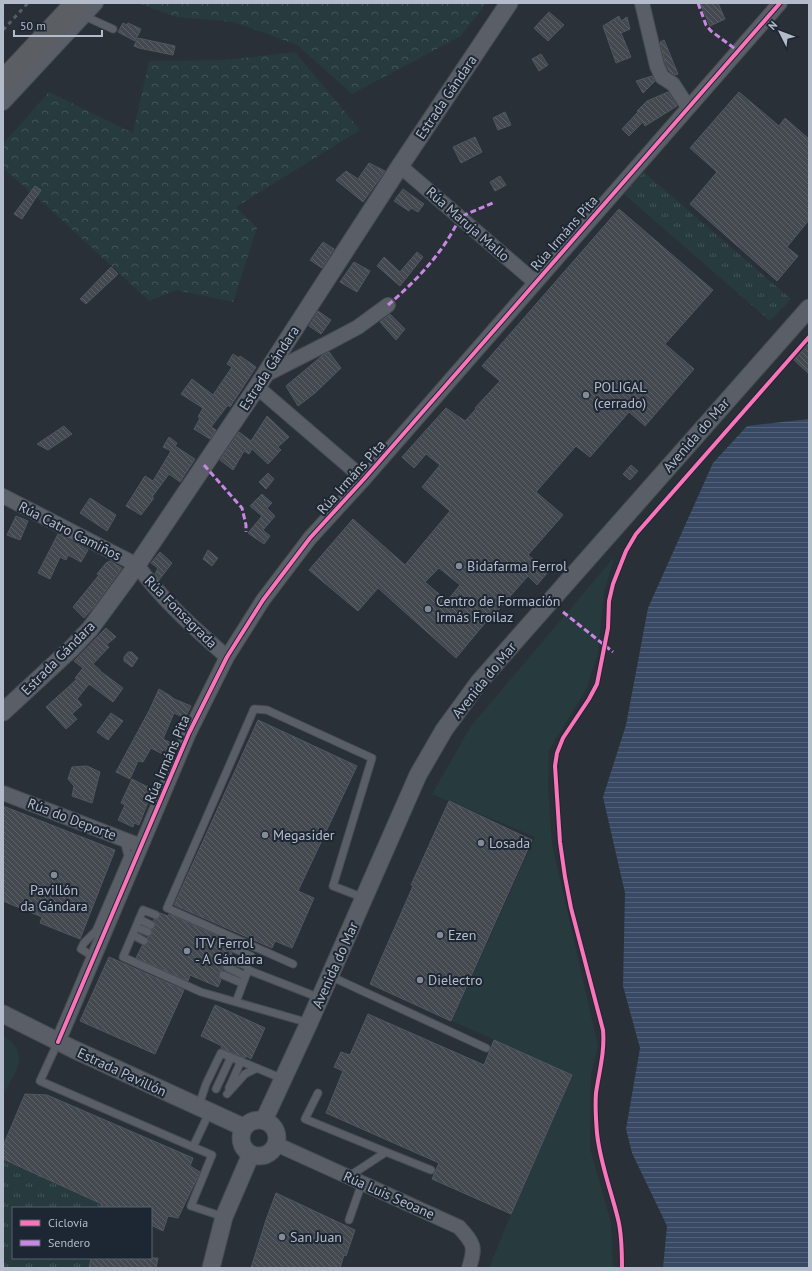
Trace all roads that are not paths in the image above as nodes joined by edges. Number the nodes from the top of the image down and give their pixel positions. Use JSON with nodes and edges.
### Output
{"nodes":[{"id":1,"x":60,"y":3,"type":"edge"},
{"id":2,"x":96,"y":3,"type":"edge"},
{"id":3,"x":509,"y":3,"type":"edge"},
{"id":4,"x":642,"y":3,"type":"edge"},
{"id":5,"x":780,"y":3,"type":"edge"},
{"id":6,"x":81,"y":10,"type":"edge"},
{"id":7,"x":113,"y":29,"type":"dead end"},
{"id":8,"x":3,"y":64,"type":"edge"},
{"id":9,"x":3,"y":82,"type":"edge"},
{"id":10,"x":3,"y":103,"type":"edge"},
{"id":11,"x":688,"y":106,"type":"junction"},
{"id":12,"x":400,"y":166,"type":"junction"},
{"id":13,"x":535,"y":282,"type":"junction"},
{"id":14,"x":388,"y":305,"type":"dead end"},
{"id":15,"x":809,"y":308,"type":"edge"},
{"id":16,"x":261,"y":381,"type":"junction"},
{"id":17,"x":364,"y":479,"type":"junction"},
{"id":18,"x":3,"y":496,"type":"edge"},
{"id":19,"x":137,"y":565,"type":"junction"},
{"id":20,"x":227,"y":657,"type":"junction"},
{"id":21,"x":3,"y":712,"type":"edge"},
{"id":22,"x":3,"y":793,"type":"edge"},
{"id":23,"x":124,"y":840,"type":"junction"},
{"id":24,"x":141,"y":846,"type":"junction"},
{"id":25,"x":364,"y":898,"type":"junction"},
{"id":26,"x":156,"y":915,"type":"dead end"},
{"id":27,"x":139,"y":920,"type":"junction"},
{"id":28,"x":151,"y":925,"type":"dead end"},
{"id":29,"x":136,"y":927,"type":"junction"},
{"id":30,"x":148,"y":932,"type":"dead end"},
{"id":31,"x":133,"y":935,"type":"junction"},
{"id":32,"x":144,"y":941,"type":"dead end"},
{"id":33,"x":235,"y":949,"type":"dead end"},
{"id":34,"x":94,"y":957,"type":"junction"},
{"id":35,"x":230,"y":959,"type":"dead end"},
{"id":36,"x":293,"y":964,"type":"dead end"},
{"id":37,"x":227,"y":967,"type":"dead end"},
{"id":38,"x":247,"y":971,"type":"junction"},
{"id":39,"x":223,"y":975,"type":"dead end"},
{"id":40,"x":330,"y":976,"type":"junction"},
{"id":41,"x":242,"y":983,"type":"junction"},
{"id":42,"x":320,"y":998,"type":"junction"},
{"id":43,"x":236,"y":1002,"type":"junction"},
{"id":44,"x":3,"y":1014,"type":"edge"},
{"id":45,"x":309,"y":1023,"type":"junction"},
{"id":46,"x":58,"y":1042,"type":"junction"},
{"id":47,"x":486,"y":1048,"type":"dead end"},
{"id":48,"x":231,"y":1057,"type":"junction"},
{"id":49,"x":241,"y":1061,"type":"junction"},
{"id":50,"x":257,"y":1068,"type":"junction"},
{"id":51,"x":283,"y":1079,"type":"junction"},
{"id":52,"x":206,"y":1084,"type":"junction"},
{"id":53,"x":216,"y":1089,"type":"junction"},
{"id":54,"x":318,"y":1093,"type":"dead end"},
{"id":55,"x":227,"y":1094,"type":"junction"},
{"id":56,"x":204,"y":1110,"type":"junction"},
{"id":57,"x":264,"y":1120,"type":"junction"},
{"id":58,"x":243,"y":1127,"type":"junction"},
{"id":59,"x":276,"y":1144,"type":"junction"},
{"id":60,"x":193,"y":1147,"type":"junction"},
{"id":61,"x":386,"y":1152,"type":"junction"},
{"id":62,"x":251,"y":1154,"type":"junction"},
{"id":63,"x":431,"y":1170,"type":"dead end"},
{"id":64,"x":348,"y":1177,"type":"junction"},
{"id":65,"x":362,"y":1183,"type":"junction"},
{"id":66,"x":224,"y":1217,"type":"junction"},
{"id":67,"x":349,"y":1220,"type":"dead end"},
{"id":68,"x":211,"y":1268,"type":"edge"},
{"id":69,"x":468,"y":1268,"type":"edge"}],
"edges":[{"from":1,"to":8,"type":"highway"},
{"from":2,"to":6,"type":"street"},
{"from":3,"to":12,"type":"street","name":"Estrada Gándara"},
{"from":4,"to":11,"type":"street"},
{"from":5,"to":11,"type":"street","name":"Rúa Irmáns Pita"},
{"from":6,"to":7,"type":"lane"},
{"from":6,"to":9,"type":"highway"},
{"from":6,"to":10,"type":"street"},
{"from":11,"to":13,"type":"street","name":"Rúa Irmáns Pita"},
{"from":12,"to":13,"type":"street","name":"Rúa Maruja Mallo"},
{"from":12,"to":16,"type":"street","name":"Estrada Gándara"},
{"from":13,"to":17,"type":"street","name":"Rúa Irmáns Pita"},
{"from":14,"to":16,"type":"street"},
{"from":15,"to":25,"type":"street","name":"Avenida do Mar"},
{"from":16,"to":17,"type":"street"},
{"from":16,"to":19,"type":"street","name":"Estrada Gándara"},
{"from":17,"to":20,"type":"street","name":"Rúa Irmáns Pita"},
{"from":18,"to":19,"type":"street","name":"Rúa Catro Camiños"},
{"from":19,"to":20,"type":"street","name":"Rúa Fonsagrada"},
{"from":19,"to":21,"type":"street","name":"Estrada Gándara"},
{"from":20,"to":24,"type":"street","name":"Rúa Irmáns Pita"},
{"from":22,"to":23,"type":"street","name":"Rúa do Deporte"},
{"from":23,"to":24,"type":"street","name":"Rúa do Deporte"},
{"from":23,"to":34,"type":"lane"},
{"from":24,"to":34,"type":"street","name":"Rúa Irmáns Pita"},
{"from":25,"to":36,"type":"lane"},
{"from":25,"to":40,"type":"street","name":"Avenida do Mar"},
{"from":26,"to":27,"type":"lane"},
{"from":27,"to":28,"type":"lane"},
{"from":27,"to":29,"type":"lane"},
{"from":29,"to":30,"type":"lane"},
{"from":29,"to":31,"type":"lane"},
{"from":31,"to":32,"type":"lane"},
{"from":31,"to":43,"type":"lane"},
{"from":33,"to":38,"type":"lane"},
{"from":34,"to":46,"type":"street","name":"Rúa Irmáns Pita"},
{"from":35,"to":38,"type":"lane"},
{"from":37,"to":38,"type":"lane"},
{"from":38,"to":41,"type":"lane"},
{"from":38,"to":42,"type":"lane"},
{"from":39,"to":41,"type":"lane"},
{"from":40,"to":42,"type":"street","name":"Avenida do Mar"},
{"from":40,"to":47,"type":"lane"},
{"from":41,"to":43,"type":"lane"},
{"from":42,"to":45,"type":"street","name":"Avenida do Mar"},
{"from":43,"to":45,"type":"lane"},
{"from":44,"to":46,"type":"street","name":"Estrada Pavillón"},
{"from":45,"to":51,"type":"street","name":"Avenida do Mar"},
{"from":46,"to":56,"type":"street","name":"Estrada Pavillón"},
{"from":46,"to":60,"type":"lane"},
{"from":48,"to":49,"type":"lane"},
{"from":48,"to":52,"type":"lane"},
{"from":48,"to":53,"type":"lane"},
{"from":49,"to":50,"type":"lane"},
{"from":49,"to":55,"type":"lane"},
{"from":50,"to":51,"type":"lane"},
{"from":50,"to":55,"type":"lane"},
{"from":51,"to":57,"type":"street","name":"Avenida do Mar"},
{"from":52,"to":53,"type":"lane"},
{"from":52,"to":56,"type":"lane"},
{"from":53,"to":55,"type":"lane"},
{"from":54,"to":61,"type":"lane"},
{"from":56,"to":58,"type":"street","name":"Estrada Pavillón"},
{"from":56,"to":60,"type":"lane"},
{"from":57,"to":58,"type":"street"},
{"from":57,"to":59,"type":"street"},
{"from":58,"to":62,"type":"street"},
{"from":59,"to":62,"type":"street"},
{"from":59,"to":64,"type":"street","name":"Rúa Luis Seoane"},
{"from":60,"to":66,"type":"lane"},
{"from":61,"to":63,"type":"lane"},
{"from":61,"to":64,"type":"lane"},
{"from":62,"to":66,"type":"street"},
{"from":64,"to":65,"type":"street","name":"Rúa Luis Seoane"},
{"from":65,"to":67,"type":"lane"},
{"from":65,"to":69,"type":"street","name":"Rúa Luis Seoane"},
{"from":66,"to":68,"type":"street"}]}
